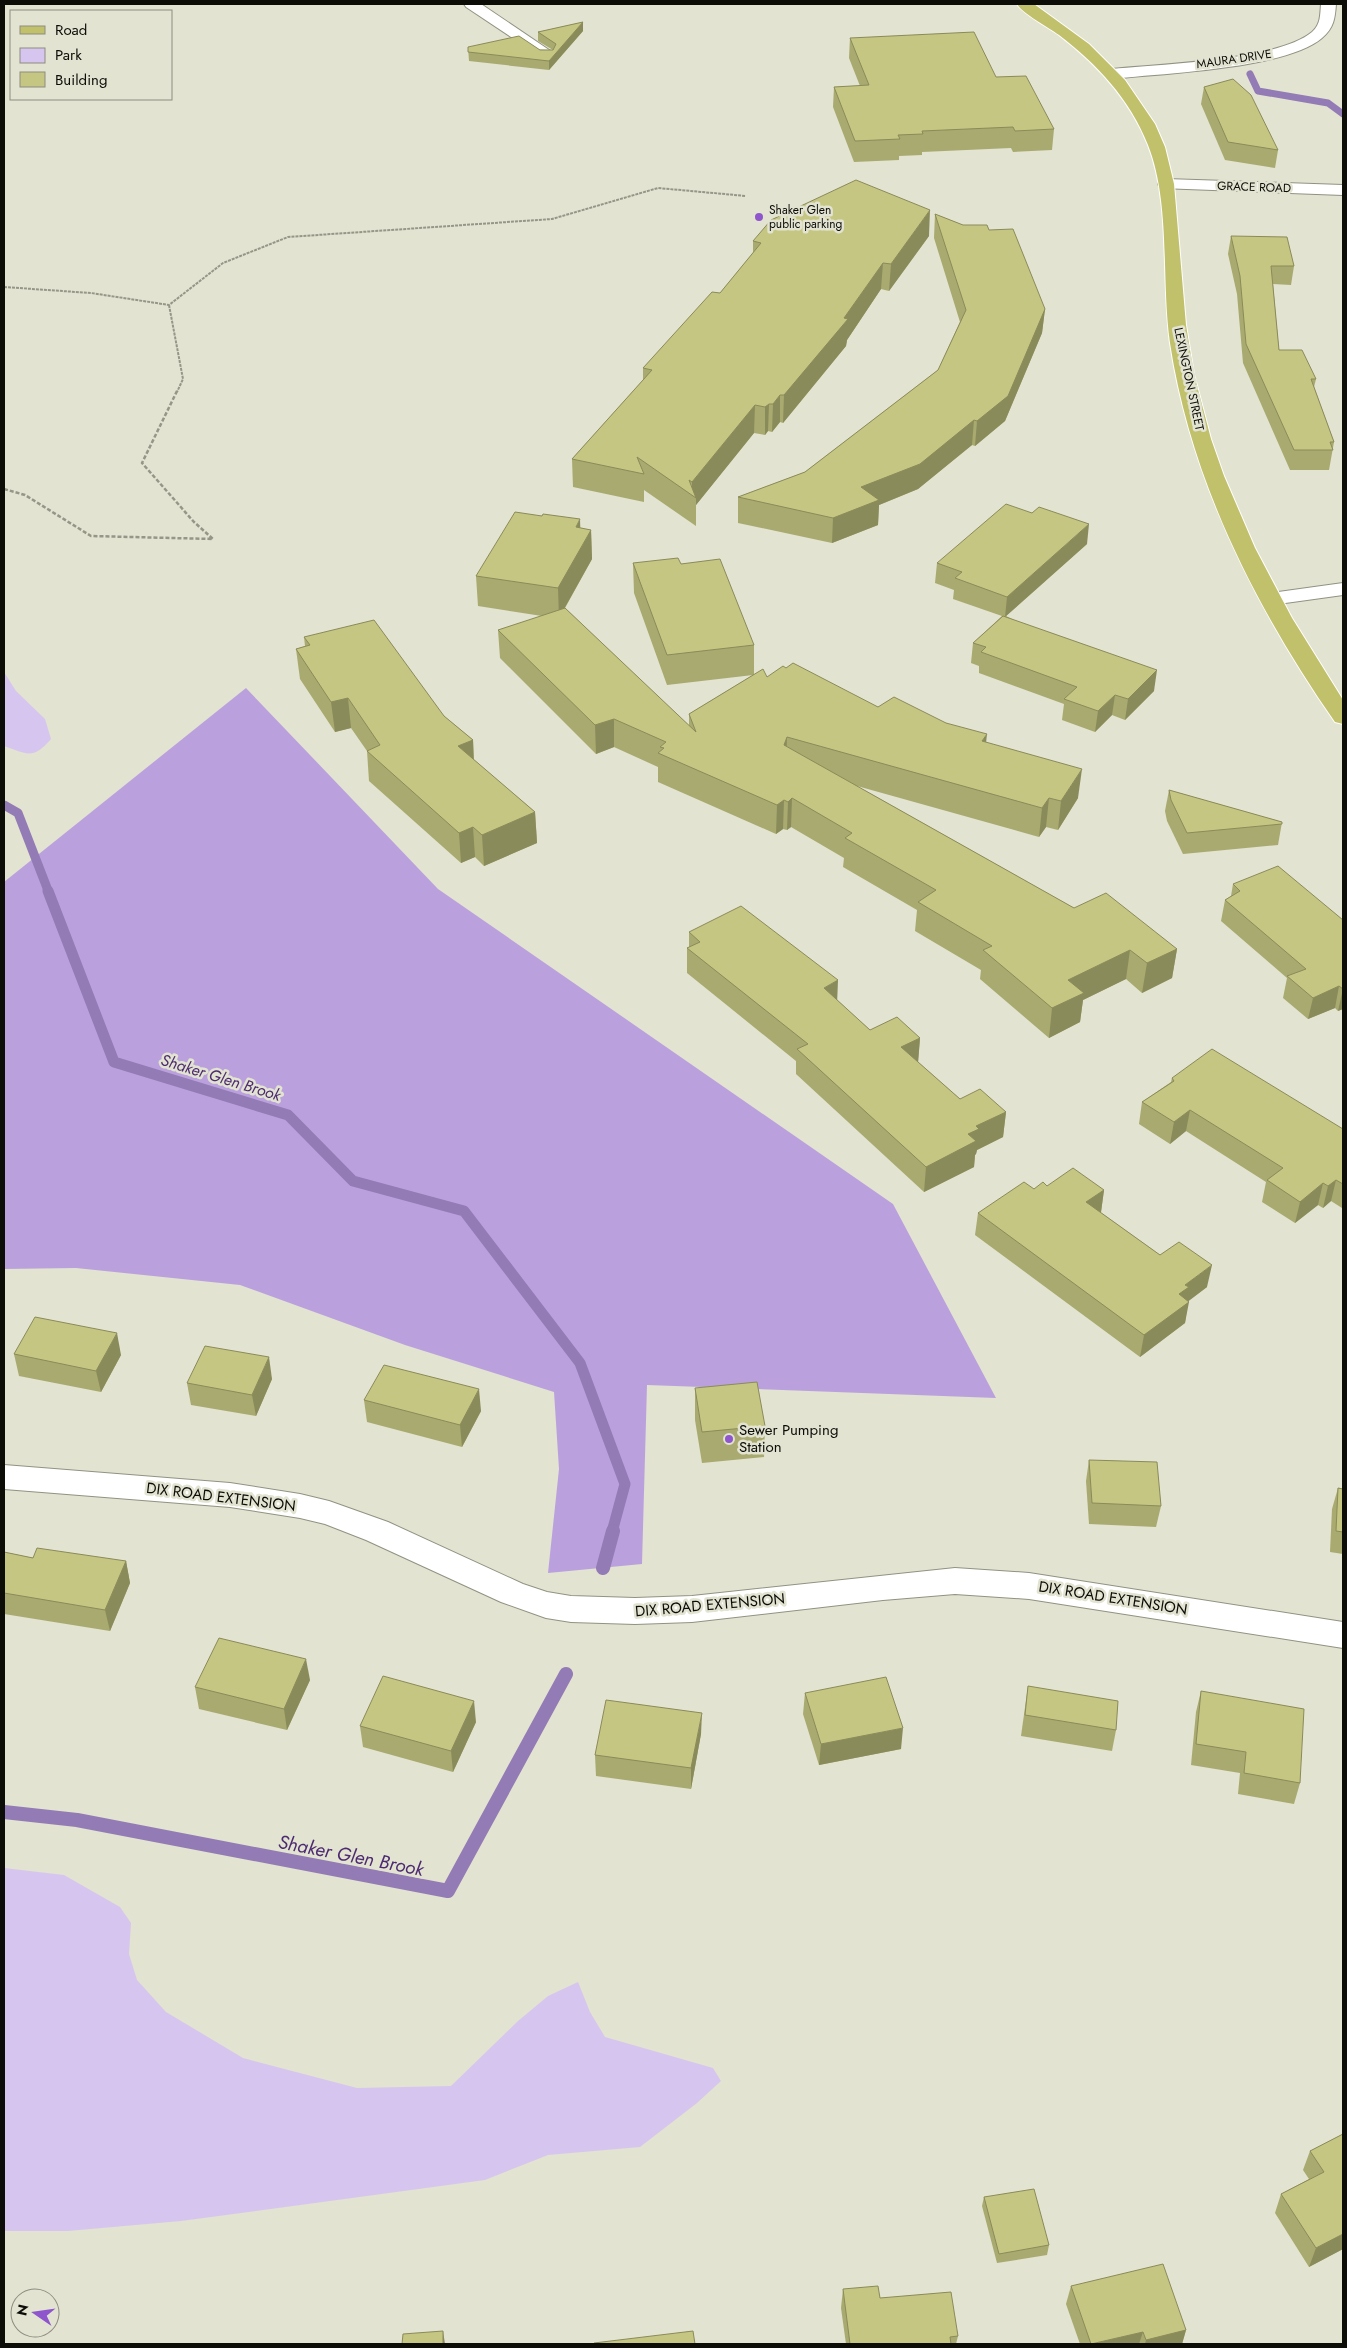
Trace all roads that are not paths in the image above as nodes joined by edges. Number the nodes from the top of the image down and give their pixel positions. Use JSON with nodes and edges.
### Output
{"nodes":[{"id":1,"x":471,"y":4,"type":"edge"},
{"id":2,"x":1024,"y":4,"type":"edge"},
{"id":3,"x":1328,"y":4,"type":"edge"},
{"id":4,"x":547,"y":54,"type":"edge"},
{"id":5,"x":1112,"y":74,"type":"junction"},
{"id":6,"x":1166,"y":184,"type":"junction"},
{"id":7,"x":1343,"y":190,"type":"edge"},
{"id":8,"x":1343,"y":590,"type":"edge"},
{"id":9,"x":1271,"y":599,"type":"junction"},
{"id":10,"x":1343,"y":717,"type":"edge"},
{"id":11,"x":4,"y":1477,"type":"edge"},
{"id":12,"x":1343,"y":1635,"type":"edge"}],
"edges":[{"from":1,"to":4,"type":"street"},
{"from":2,"to":5,"type":"main road","name":"LEXINGTON STREET"},
{"from":3,"to":5,"type":"street","name":"MAURA DRIVE"},
{"from":5,"to":6,"type":"main road","name":"LEXINGTON STREET"},
{"from":6,"to":7,"type":"street","name":"GRACE ROAD"},
{"from":6,"to":9,"type":"main road","name":"LEXINGTON STREET"},
{"from":8,"to":9,"type":"street"},
{"from":9,"to":10,"type":"main road","name":"LEXINGTON STREET"},
{"from":11,"to":12,"type":"street","name":"DIX ROAD EXTENSION"}]}
